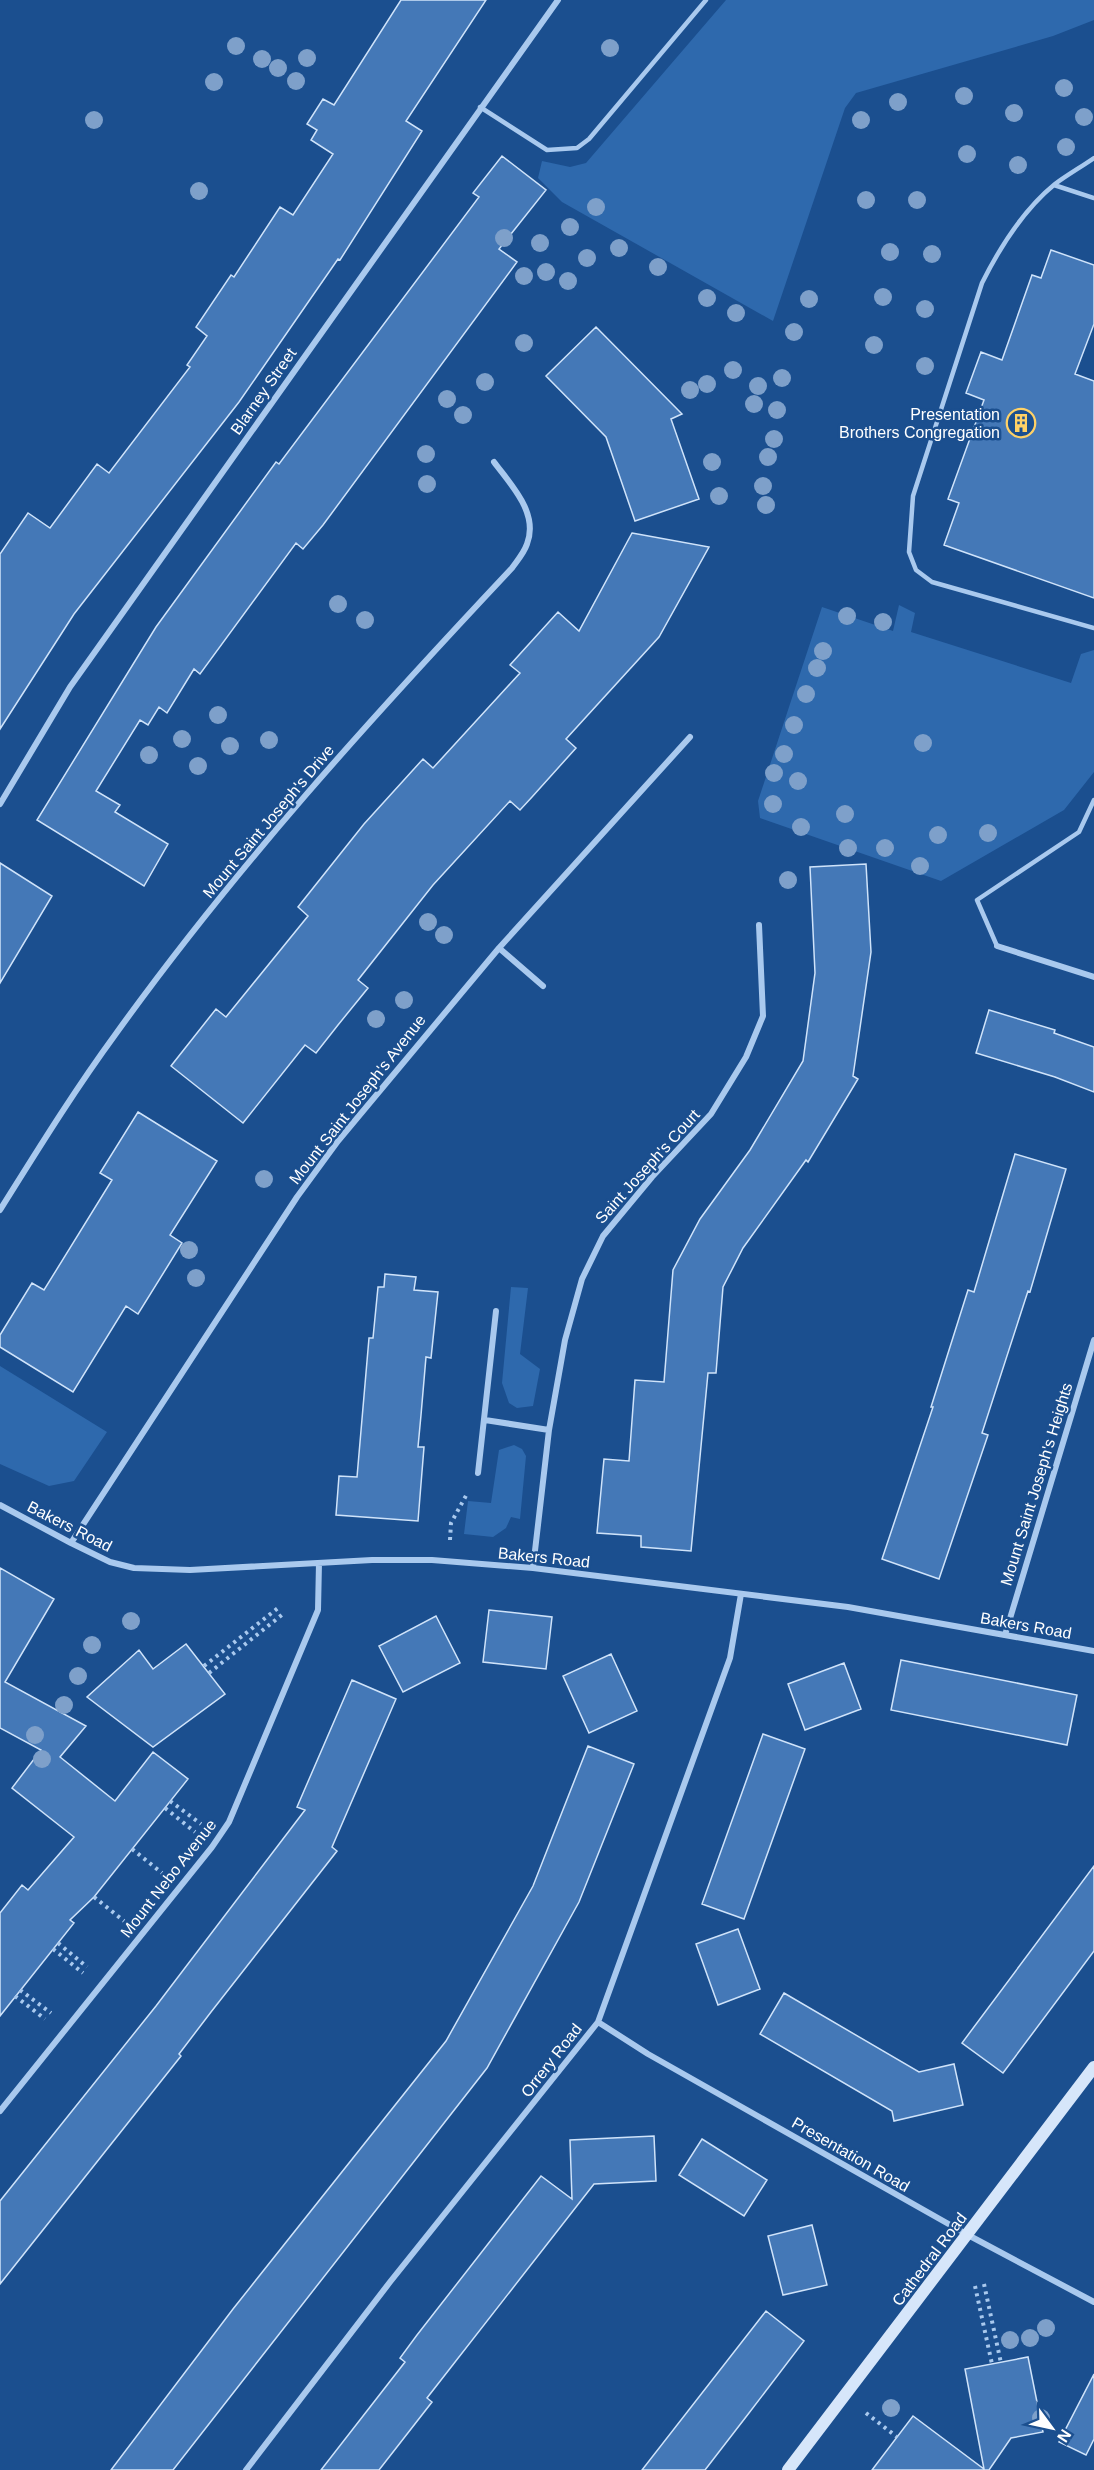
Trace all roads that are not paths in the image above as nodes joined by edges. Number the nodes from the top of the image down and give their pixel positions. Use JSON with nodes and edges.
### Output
{"nodes":[{"id":1,"x":558,"y":0,"type":"edge"},
{"id":2,"x":706,"y":0,"type":"edge"},
{"id":3,"x":480,"y":107,"type":"junction"},
{"id":4,"x":1094,"y":158,"type":"edge"},
{"id":5,"x":1054,"y":185,"type":"junction"},
{"id":6,"x":1094,"y":198,"type":"edge"},
{"id":7,"x":494,"y":462,"type":"dead end"},
{"id":8,"x":1094,"y":628,"type":"edge"},
{"id":9,"x":690,"y":737,"type":"dead end"},
{"id":10,"x":1094,"y":800,"type":"edge"},
{"id":11,"x":0,"y":804,"type":"edge"},
{"id":12,"x":759,"y":925,"type":"dead end"},
{"id":13,"x":997,"y":946,"type":"joint"},
{"id":14,"x":499,"y":948,"type":"junction"},
{"id":15,"x":1094,"y":977,"type":"edge"},
{"id":16,"x":543,"y":986,"type":"dead end"},
{"id":17,"x":0,"y":1209,"type":"edge"},
{"id":18,"x":496,"y":1311,"type":"dead end"},
{"id":19,"x":1094,"y":1340,"type":"edge"},
{"id":20,"x":485,"y":1420,"type":"junction"},
{"id":21,"x":549,"y":1430,"type":"junction"},
{"id":22,"x":477,"y":1473,"type":"road end"},
{"id":23,"x":0,"y":1505,"type":"edge"},
{"id":24,"x":71,"y":1544,"type":"junction"},
{"id":25,"x":319,"y":1563,"type":"junction"},
{"id":26,"x":533,"y":1568,"type":"junction"},
{"id":27,"x":741,"y":1594,"type":"junction"},
{"id":28,"x":1005,"y":1635,"type":"junction"},
{"id":29,"x":1094,"y":1651,"type":"edge"},
{"id":30,"x":598,"y":2022,"type":"junction"},
{"id":31,"x":1094,"y":2067,"type":"edge"},
{"id":32,"x":0,"y":2111,"type":"edge"},
{"id":33,"x":968,"y":2235,"type":"junction"},
{"id":34,"x":1094,"y":2302,"type":"edge"},
{"id":35,"x":246,"y":2470,"type":"edge"},
{"id":36,"x":788,"y":2470,"type":"edge"}],
"edges":[{"from":1,"to":3,"type":"street","name":"Blarney Street"},
{"from":2,"to":3,"type":"lane"},
{"from":3,"to":11,"type":"street","name":"Blarney Street"},
{"from":4,"to":5,"type":"lane"},
{"from":5,"to":6,"type":"lane"},
{"from":5,"to":8,"type":"lane"},
{"from":7,"to":17,"type":"street","name":"Mount Saint Joseph's Drive"},
{"from":9,"to":14,"type":"street","name":"Mount Saint Joseph's Avenue"},
{"from":10,"to":13,"type":"lane"},
{"from":12,"to":21,"type":"street","name":"Saint Joseph's Court"},
{"from":13,"to":15,"type":"street"},
{"from":14,"to":16,"type":"street"},
{"from":14,"to":24,"type":"street","name":"Mount Saint Joseph's Avenue"},
{"from":18,"to":20,"type":"street"},
{"from":19,"to":28,"type":"street","name":"Mount Saint Joseph's Heights"},
{"from":20,"to":21,"type":"street"},
{"from":20,"to":22,"type":"street"},
{"from":21,"to":26,"type":"street","name":"Saint Joseph's Court"},
{"from":23,"to":24,"type":"street","name":"Bakers Road"},
{"from":24,"to":25,"type":"street","name":"Bakers Road"},
{"from":25,"to":26,"type":"street","name":"Bakers Road"},
{"from":25,"to":32,"type":"street","name":"Mount Nebo Avenue"},
{"from":26,"to":27,"type":"street","name":"Bakers Road"},
{"from":27,"to":28,"type":"street","name":"Bakers Road"},
{"from":27,"to":30,"type":"street","name":"Orrery Road"},
{"from":28,"to":29,"type":"street","name":"Bakers Road"},
{"from":30,"to":33,"type":"street","name":"Presentation Road"},
{"from":30,"to":35,"type":"street","name":"Orrery Road"},
{"from":31,"to":33,"type":"street","name":"Cathedral Road"},
{"from":33,"to":34,"type":"street","name":"Presentation Road"},
{"from":33,"to":36,"type":"street","name":"Cathedral Road"}]}
